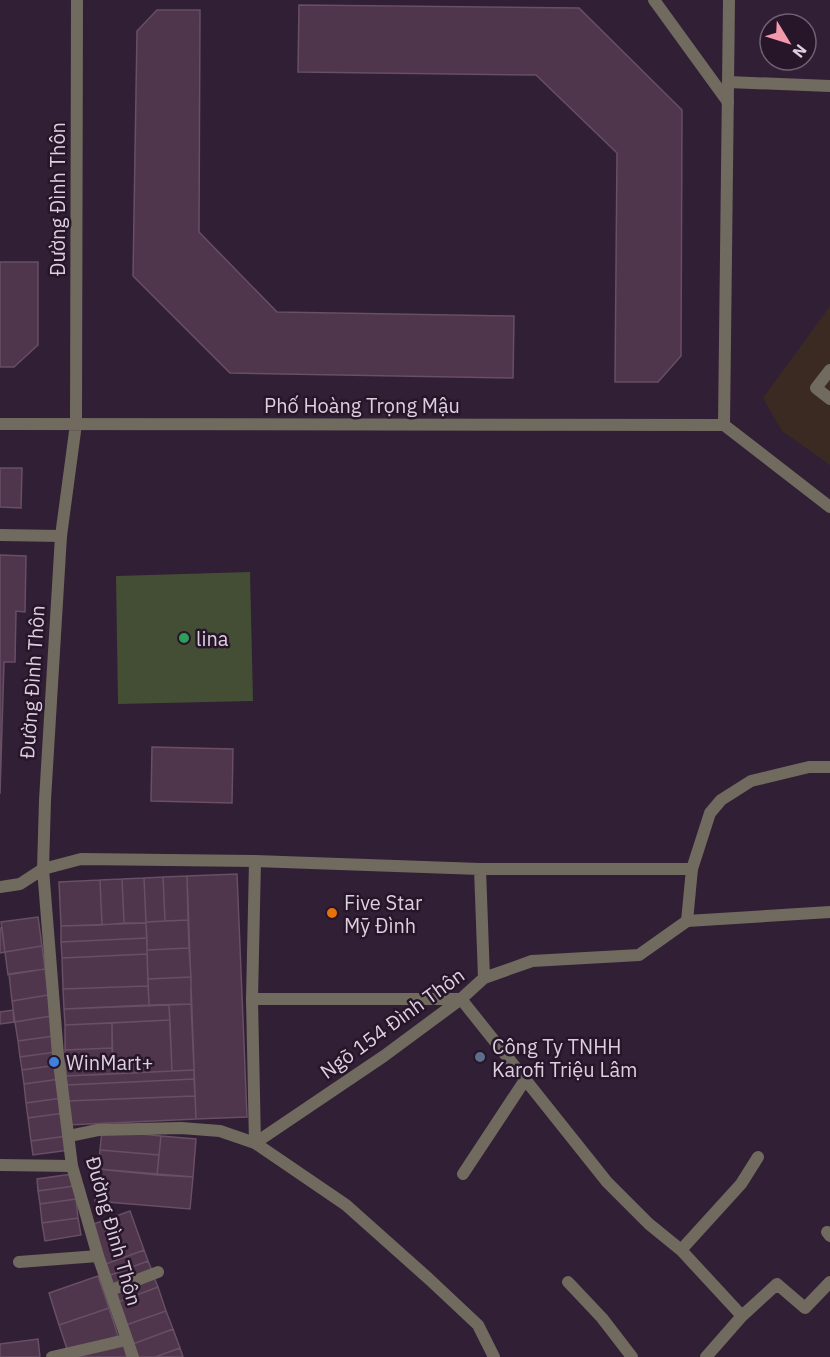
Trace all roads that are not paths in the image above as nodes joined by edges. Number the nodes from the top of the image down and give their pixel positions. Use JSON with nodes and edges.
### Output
{"nodes":[{"id":1,"x":77,"y":0,"type":"edge"},
{"id":2,"x":654,"y":0,"type":"edge"},
{"id":3,"x":729,"y":0,"type":"edge"},
{"id":4,"x":728,"y":82,"type":"junction"},
{"id":5,"x":830,"y":86,"type":"edge"},
{"id":6,"x":728,"y":102,"type":"junction"},
{"id":7,"x":830,"y":370,"type":"edge"},
{"id":8,"x":830,"y":399,"type":"edge"},
{"id":9,"x":76,"y":423,"type":"junction"},
{"id":10,"x":0,"y":424,"type":"edge"},
{"id":11,"x":724,"y":425,"type":"junction"},
{"id":12,"x":830,"y":507,"type":"edge"},
{"id":13,"x":0,"y":536,"type":"edge"},
{"id":14,"x":61,"y":536,"type":"junction"},
{"id":15,"x":830,"y":767,"type":"edge"},
{"id":16,"x":255,"y":861,"type":"junction"},
{"id":17,"x":43,"y":869,"type":"junction"},
{"id":18,"x":480,"y":869,"type":"junction"},
{"id":19,"x":692,"y":869,"type":"junction"},
{"id":20,"x":0,"y":887,"type":"edge"},
{"id":21,"x":830,"y":912,"type":"edge"},
{"id":22,"x":687,"y":921,"type":"junction"},
{"id":23,"x":484,"y":978,"type":"junction"},
{"id":24,"x":252,"y":999,"type":"junction"},
{"id":25,"x":461,"y":999,"type":"junction"},
{"id":26,"x":525,"y":1080,"type":"junction"},
{"id":27,"x":69,"y":1136,"type":"junction"},
{"id":28,"x":255,"y":1143,"type":"junction"},
{"id":29,"x":758,"y":1157,"type":"dead end"},
{"id":30,"x":0,"y":1165,"type":"edge"},
{"id":31,"x":72,"y":1166,"type":"junction"},
{"id":32,"x":463,"y":1174,"type":"dead end"},
{"id":33,"x":681,"y":1250,"type":"junction"},
{"id":34,"x":98,"y":1256,"type":"junction"},
{"id":35,"x":19,"y":1262,"type":"dead end"},
{"id":36,"x":158,"y":1272,"type":"dead end"},
{"id":37,"x":568,"y":1282,"type":"dead end"},
{"id":38,"x":830,"y":1282,"type":"edge"},
{"id":39,"x":111,"y":1290,"type":"junction"},
{"id":40,"x":742,"y":1316,"type":"junction"},
{"id":41,"x":126,"y":1340,"type":"junction"},
{"id":42,"x":52,"y":1357,"type":"edge"},
{"id":43,"x":133,"y":1357,"type":"edge"},
{"id":44,"x":494,"y":1357,"type":"edge"},
{"id":45,"x":632,"y":1357,"type":"edge"},
{"id":46,"x":706,"y":1357,"type":"edge"}],
"edges":[{"from":1,"to":9,"type":"street","name":"Đường Đình Thôn"},
{"from":2,"to":6,"type":"street"},
{"from":3,"to":4,"type":"street"},
{"from":4,"to":5,"type":"street"},
{"from":4,"to":6,"type":"street"},
{"from":6,"to":11,"type":"street"},
{"from":7,"to":8,"type":"street"},
{"from":9,"to":10,"type":"street","name":"Phố Hoàng Trọng Mậu"},
{"from":9,"to":11,"type":"street","name":"Phố Hoàng Trọng Mậu"},
{"from":9,"to":14,"type":"street","name":"Đường Đình Thôn"},
{"from":11,"to":12,"type":"street"},
{"from":13,"to":14,"type":"street"},
{"from":14,"to":17,"type":"street","name":"Đường Đình Thôn"},
{"from":15,"to":19,"type":"street"},
{"from":16,"to":17,"type":"street"},
{"from":16,"to":18,"type":"street"},
{"from":16,"to":24,"type":"street"},
{"from":17,"to":20,"type":"street"},
{"from":17,"to":27,"type":"street","name":"Đường Đình Thôn"},
{"from":18,"to":19,"type":"street"},
{"from":18,"to":23,"type":"street"},
{"from":19,"to":22,"type":"street"},
{"from":21,"to":22,"type":"street"},
{"from":22,"to":23,"type":"street","name":"Ngõ 154 Đình Thôn"},
{"from":23,"to":25,"type":"street","name":"Ngõ 154 Đình Thôn"},
{"from":24,"to":25,"type":"street"},
{"from":24,"to":28,"type":"street"},
{"from":25,"to":26,"type":"street"},
{"from":25,"to":28,"type":"street","name":"Ngõ 154 Đình Thôn"},
{"from":26,"to":32,"type":"street"},
{"from":26,"to":33,"type":"street"},
{"from":27,"to":28,"type":"street"},
{"from":27,"to":31,"type":"street","name":"Đường Đình Thôn"},
{"from":28,"to":44,"type":"street"},
{"from":29,"to":33,"type":"street"},
{"from":30,"to":31,"type":"street"},
{"from":31,"to":34,"type":"street","name":"Đường Đình Thôn"},
{"from":33,"to":40,"type":"street"},
{"from":34,"to":35,"type":"street"},
{"from":34,"to":39,"type":"street","name":"Đường Đình Thôn"},
{"from":36,"to":39,"type":"street"},
{"from":37,"to":45,"type":"street"},
{"from":38,"to":40,"type":"street"},
{"from":39,"to":41,"type":"street","name":"Đường Đình Thôn"},
{"from":40,"to":46,"type":"street"},
{"from":41,"to":42,"type":"street"},
{"from":41,"to":43,"type":"street","name":"Đường Đình Thôn"}]}
